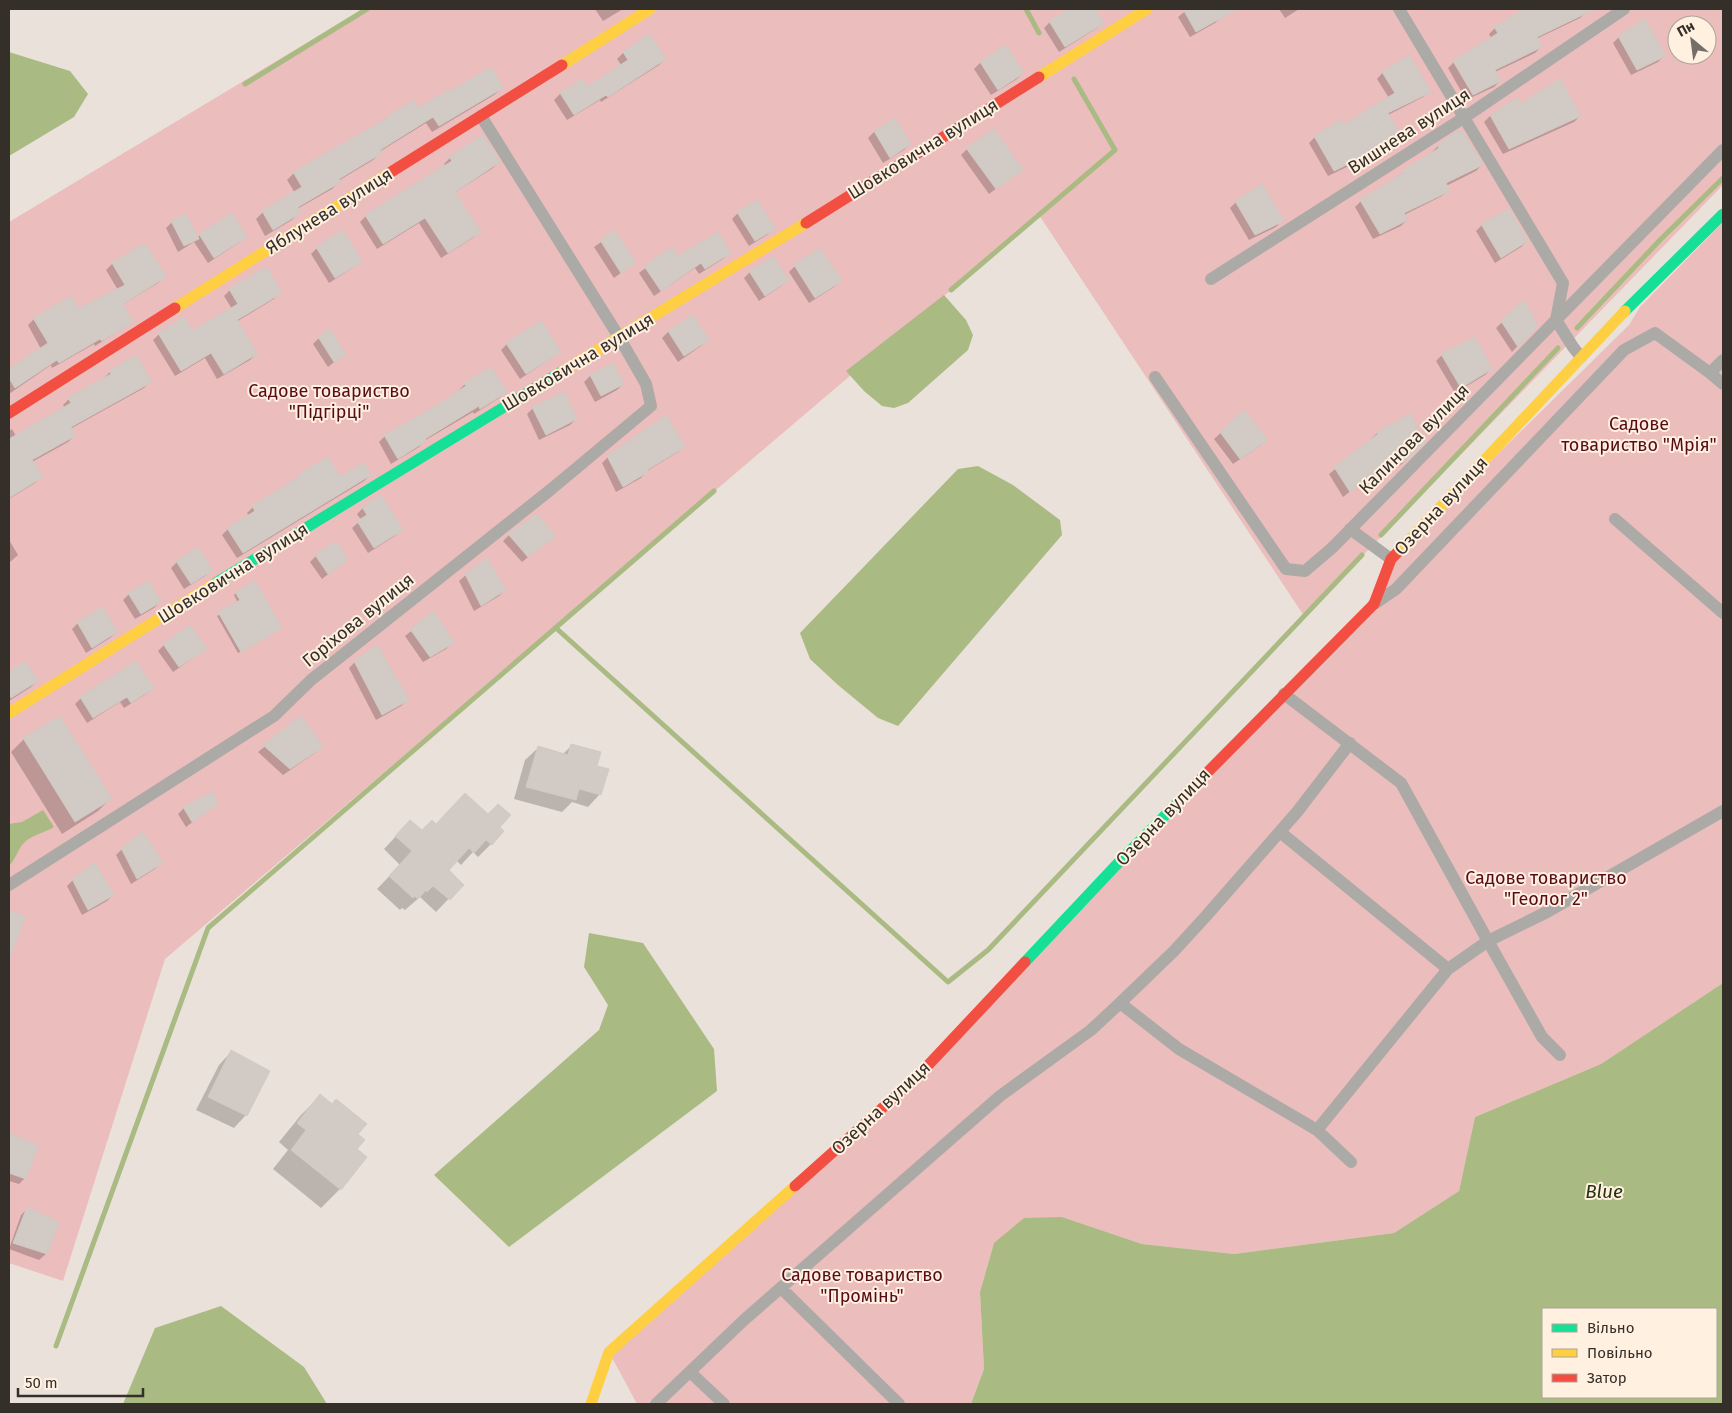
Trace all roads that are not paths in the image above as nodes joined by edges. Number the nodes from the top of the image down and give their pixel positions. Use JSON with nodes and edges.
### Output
{"nodes":[{"id":1,"x":650,"y":9,"type":"edge"},
{"id":2,"x":1147,"y":9,"type":"edge"},
{"id":3,"x":1399,"y":9,"type":"edge"},
{"id":4,"x":1624,"y":9,"type":"edge"},
{"id":5,"x":481,"y":116,"type":"junction"},
{"id":6,"x":1465,"y":117,"type":"junction"},
{"id":7,"x":1723,"y":150,"type":"edge"},
{"id":8,"x":1723,"y":214,"type":"edge"},
{"id":9,"x":1211,"y":279,"type":"dead end"},
{"id":10,"x":1556,"y":320,"type":"junction"},
{"id":11,"x":619,"y":337,"type":"junction"},
{"id":12,"x":1581,"y":357,"type":"junction"},
{"id":13,"x":1723,"y":360,"type":"edge"},
{"id":14,"x":1710,"y":373,"type":"junction"},
{"id":15,"x":1155,"y":376,"type":"dead end"},
{"id":16,"x":1723,"y":384,"type":"edge"},
{"id":17,"x":9,"y":413,"type":"edge"},
{"id":18,"x":1615,"y":518,"type":"dead end"},
{"id":19,"x":1350,"y":530,"type":"junction"},
{"id":20,"x":1392,"y":559,"type":"junction"},
{"id":21,"x":1374,"y":604,"type":"junction"},
{"id":22,"x":1723,"y":613,"type":"edge"},
{"id":23,"x":1284,"y":694,"type":"junction"},
{"id":24,"x":9,"y":713,"type":"edge"},
{"id":25,"x":1350,"y":743,"type":"junction"},
{"id":26,"x":1723,"y":811,"type":"edge"},
{"id":27,"x":1280,"y":832,"type":"junction"},
{"id":28,"x":9,"y":885,"type":"edge"},
{"id":29,"x":1488,"y":941,"type":"junction"},
{"id":30,"x":1448,"y":969,"type":"junction"},
{"id":31,"x":1120,"y":1003,"type":"junction"},
{"id":32,"x":1560,"y":1055,"type":"dead end"},
{"id":33,"x":1317,"y":1130,"type":"junction"},
{"id":34,"x":1351,"y":1162,"type":"dead end"},
{"id":35,"x":781,"y":1288,"type":"junction"},
{"id":36,"x":690,"y":1372,"type":"junction"},
{"id":37,"x":591,"y":1404,"type":"edge"},
{"id":38,"x":656,"y":1404,"type":"edge"},
{"id":39,"x":724,"y":1404,"type":"edge"},
{"id":40,"x":899,"y":1404,"type":"edge"}],
"edges":[{"from":1,"to":5,"type":"street","name":"Яблунева вулиця"},
{"from":2,"to":11,"type":"street","name":"Шовковична вулиця"},
{"from":3,"to":6,"type":"street"},
{"from":4,"to":6,"type":"street","name":"Вишнева вулиця"},
{"from":5,"to":11,"type":"street"},
{"from":5,"to":17,"type":"street","name":"Яблунева вулиця"},
{"from":6,"to":9,"type":"street","name":"Вишнева вулиця"},
{"from":6,"to":10,"type":"street"},
{"from":7,"to":10,"type":"street","name":"Калинова вулиця"},
{"from":8,"to":12,"type":"street","name":"Озерна вулиця"},
{"from":10,"to":12,"type":"street"},
{"from":10,"to":19,"type":"street","name":"Калинова вулиця"},
{"from":11,"to":24,"type":"street","name":"Шовковична вулиця"},
{"from":11,"to":28,"type":"street","name":"Горіхова вулиця"},
{"from":12,"to":20,"type":"street","name":"Озерна вулиця"},
{"from":13,"to":14,"type":"street"},
{"from":14,"to":16,"type":"street"},
{"from":14,"to":21,"type":"street"},
{"from":15,"to":19,"type":"street","name":"Калинова вулиця"},
{"from":18,"to":22,"type":"street"},
{"from":19,"to":20,"type":"street"},
{"from":20,"to":21,"type":"street","name":"Озерна вулиця"},
{"from":21,"to":23,"type":"street","name":"Озерна вулиця"},
{"from":23,"to":25,"type":"street"},
{"from":23,"to":37,"type":"street","name":"Озерна вулиця"},
{"from":25,"to":27,"type":"street"},
{"from":25,"to":29,"type":"street"},
{"from":26,"to":29,"type":"street"},
{"from":27,"to":30,"type":"street"},
{"from":27,"to":31,"type":"street"},
{"from":29,"to":30,"type":"street"},
{"from":29,"to":32,"type":"street"},
{"from":30,"to":33,"type":"street"},
{"from":31,"to":33,"type":"street"},
{"from":31,"to":35,"type":"street"},
{"from":33,"to":34,"type":"street"},
{"from":35,"to":36,"type":"street"},
{"from":35,"to":40,"type":"street"},
{"from":36,"to":38,"type":"street"},
{"from":36,"to":39,"type":"street"}]}
